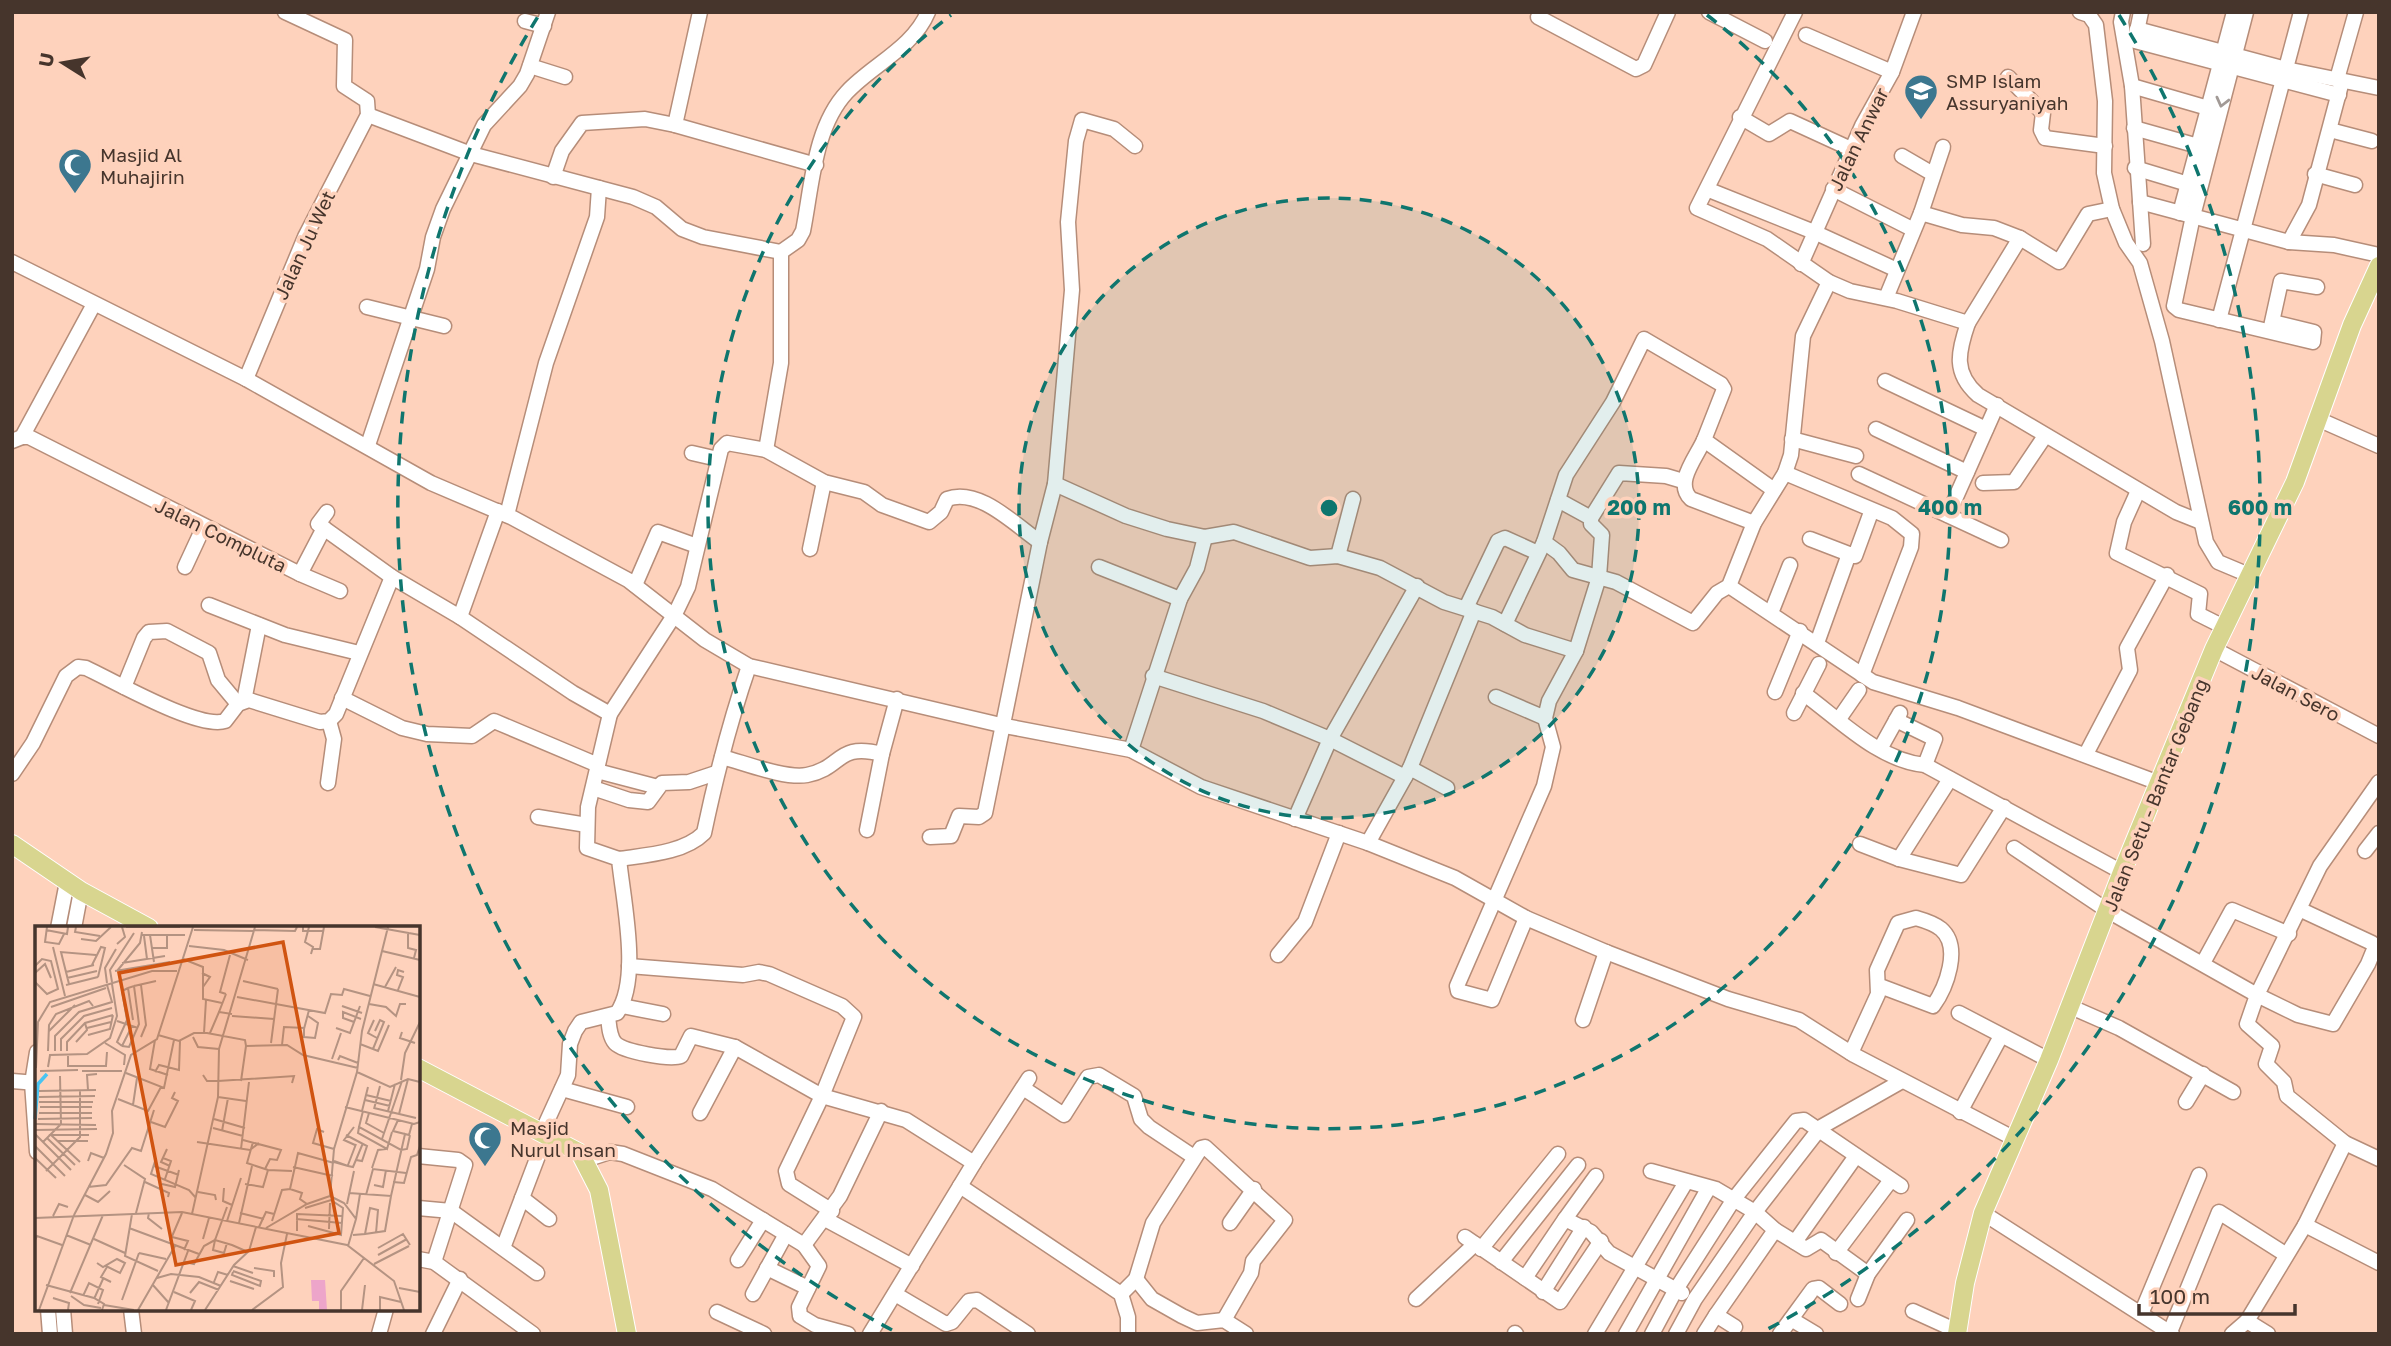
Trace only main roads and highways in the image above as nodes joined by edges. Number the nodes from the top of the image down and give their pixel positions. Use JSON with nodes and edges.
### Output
{"nodes":[{"id":1,"x":2379,"y":266,"type":"edge"},
{"id":2,"x":12,"y":844,"type":"edge"},
{"id":3,"x":145,"y":926,"type":"edge"},
{"id":4,"x":420,"y":1069,"type":"edge"},
{"id":5,"x":1957,"y":1333,"type":"edge"},
{"id":6,"x":627,"y":1334,"type":"edge"}],
"edges":[{"from":1,"to":5,"type":"main road","name":"Jalan Setu - Bantar Gebang"},
{"from":2,"to":3,"type":"main road"},
{"from":4,"to":6,"type":"main road"}]}
